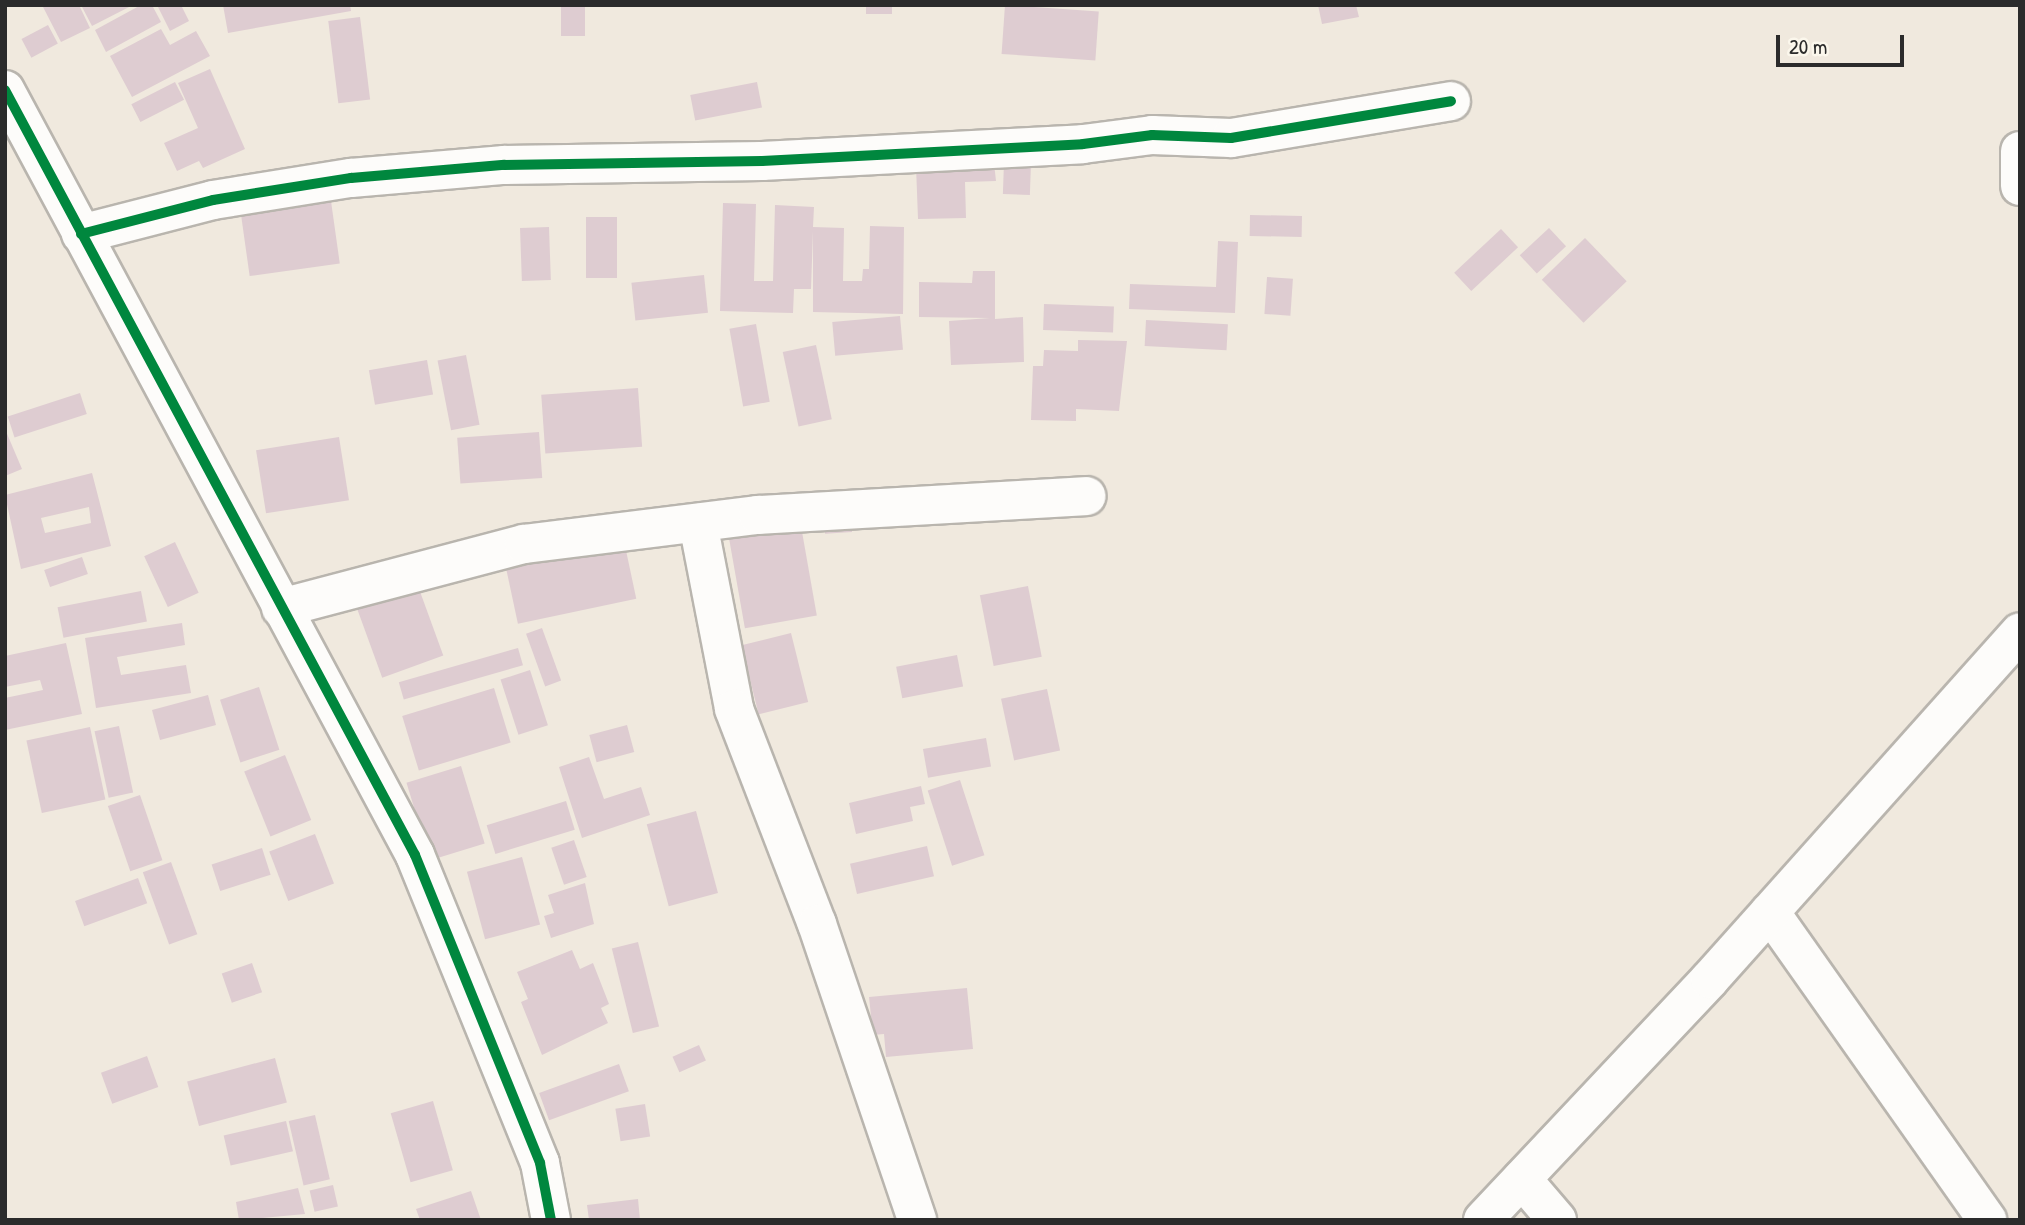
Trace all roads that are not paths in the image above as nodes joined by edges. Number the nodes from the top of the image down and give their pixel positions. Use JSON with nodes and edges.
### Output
{"nodes":[{"id":1,"x":5,"y":90,"type":"edge"},
{"id":2,"x":1451,"y":101,"type":"dead end"},
{"id":3,"x":2020,"y":151,"type":"edge"},
{"id":4,"x":2020,"y":186,"type":"edge"},
{"id":5,"x":81,"y":234,"type":"junction"},
{"id":6,"x":1086,"y":495,"type":"dead end"},
{"id":7,"x":698,"y":523,"type":"junction"},
{"id":8,"x":281,"y":608,"type":"junction"},
{"id":9,"x":2020,"y":632,"type":"edge"},
{"id":10,"x":1770,"y":912,"type":"junction"},
{"id":11,"x":1522,"y":1179,"type":"junction"},
{"id":12,"x":551,"y":1220,"type":"edge"},
{"id":13,"x":917,"y":1220,"type":"edge"},
{"id":14,"x":1483,"y":1220,"type":"edge"},
{"id":15,"x":1558,"y":1220,"type":"edge"},
{"id":16,"x":1987,"y":1220,"type":"edge"}],
"edges":[{"from":1,"to":5,"type":"street"},
{"from":2,"to":5,"type":"street"},
{"from":3,"to":4,"type":"street"},
{"from":5,"to":8,"type":"street"},
{"from":6,"to":7,"type":"street"},
{"from":7,"to":8,"type":"street"},
{"from":7,"to":13,"type":"street"},
{"from":8,"to":12,"type":"street"},
{"from":9,"to":10,"type":"street"},
{"from":10,"to":11,"type":"street"},
{"from":10,"to":16,"type":"street"},
{"from":11,"to":14,"type":"street"},
{"from":11,"to":15,"type":"street"}]}
